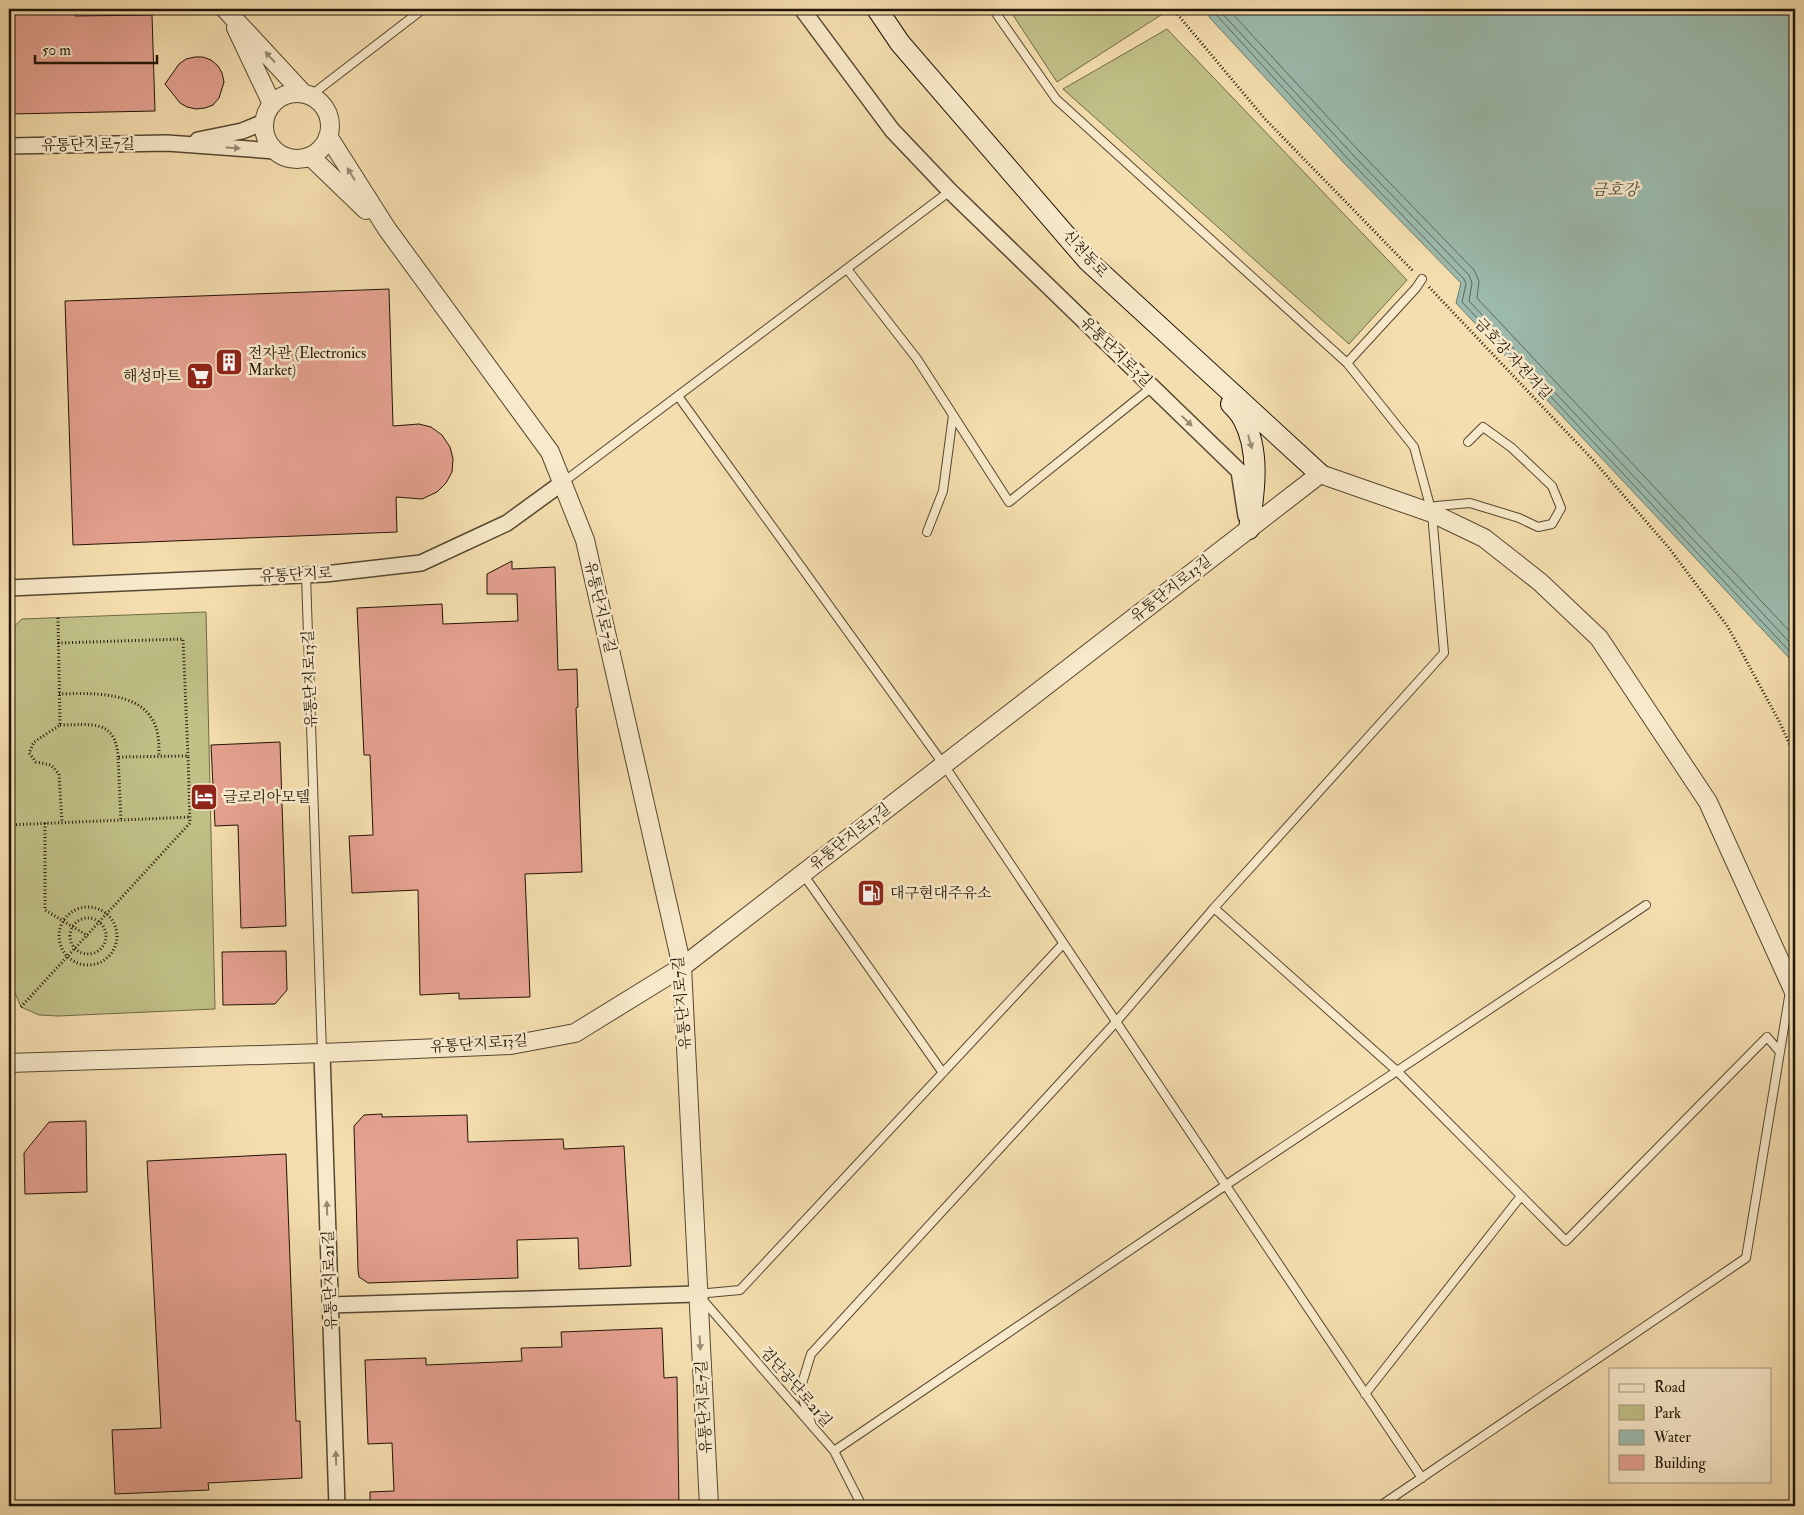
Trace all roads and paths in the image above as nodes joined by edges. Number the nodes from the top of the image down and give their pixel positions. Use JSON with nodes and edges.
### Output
{"nodes":[{"id":1,"x":422,"y":9,"type":"edge"},
{"id":2,"x":802,"y":9,"type":"edge"},
{"id":3,"x":877,"y":9,"type":"edge"},
{"id":4,"x":993,"y":9,"type":"edge"},
{"id":5,"x":1173,"y":9,"type":"edge"},
{"id":6,"x":227,"y":10,"type":"edge"},
{"id":7,"x":307,"y":94,"type":"junction"},
{"id":8,"x":272,"y":104,"type":"junction"},
{"id":9,"x":264,"y":122,"type":"junction"},
{"id":10,"x":328,"y":136,"type":"junction"},
{"id":11,"x":167,"y":143,"type":"junction"},
{"id":12,"x":9,"y":146,"type":"edge"},
{"id":13,"x":275,"y":151,"type":"junction"},
{"id":14,"x":310,"y":156,"type":"junction"},
{"id":15,"x":950,"y":191,"type":"junction"},
{"id":16,"x":387,"y":230,"type":"junction"},
{"id":17,"x":846,"y":269,"type":"junction"},
{"id":18,"x":1422,"y":280,"type":"junction"},
{"id":19,"x":1195,"y":359,"type":"junction"},
{"id":20,"x":1347,"y":363,"type":"junction"},
{"id":21,"x":1152,"y":387,"type":"junction"},
{"id":22,"x":678,"y":396,"type":"junction"},
{"id":23,"x":953,"y":415,"type":"junction"},
{"id":24,"x":1468,"y":442,"type":"dead end"},
{"id":25,"x":1320,"y":474,"type":"junction"},
{"id":26,"x":562,"y":483,"type":"junction"},
{"id":27,"x":1432,"y":513,"type":"junction"},
{"id":28,"x":1249,"y":529,"type":"junction"},
{"id":29,"x":926,"y":532,"type":"dead end"},
{"id":30,"x":306,"y":575,"type":"junction"},
{"id":31,"x":9,"y":588,"type":"edge"},
{"id":32,"x":58,"y":618,"type":"dead end"},
{"id":33,"x":58,"y":643,"type":"junction"},
{"id":34,"x":59,"y":694,"type":"junction"},
{"id":35,"x":60,"y":725,"type":"junction"},
{"id":36,"x":159,"y":756,"type":"junction"},
{"id":37,"x":188,"y":756,"type":"junction"},
{"id":38,"x":1795,"y":756,"type":"edge"},
{"id":39,"x":118,"y":757,"type":"junction"},
{"id":40,"x":944,"y":765,"type":"junction"},
{"id":41,"x":190,"y":818,"type":"junction"},
{"id":42,"x":121,"y":820,"type":"junction"},
{"id":43,"x":62,"y":822,"type":"junction"},
{"id":44,"x":45,"y":824,"type":"junction"},
{"id":45,"x":9,"y":825,"type":"edge"},
{"id":46,"x":802,"y":874,"type":"junction"},
{"id":47,"x":1646,"y":905,"type":"dead end"},
{"id":48,"x":1214,"y":908,"type":"junction"},
{"id":49,"x":108,"y":914,"type":"junction"},
{"id":50,"x":63,"y":921,"type":"junction"},
{"id":51,"x":100,"y":923,"type":"junction"},
{"id":52,"x":73,"y":927,"type":"junction"},
{"id":53,"x":88,"y":936,"type":"junction"},
{"id":54,"x":1063,"y":944,"type":"junction"},
{"id":55,"x":76,"y":949,"type":"junction"},
{"id":56,"x":68,"y":957,"type":"junction"},
{"id":57,"x":682,"y":967,"type":"junction"},
{"id":58,"x":1793,"y":989,"type":"edge"},
{"id":59,"x":22,"y":1007,"type":"dead end"},
{"id":60,"x":1116,"y":1022,"type":"junction"},
{"id":61,"x":1780,"y":1052,"type":"junction"},
{"id":62,"x":322,"y":1053,"type":"junction"},
{"id":63,"x":9,"y":1063,"type":"edge"},
{"id":64,"x":1397,"y":1071,"type":"junction"},
{"id":65,"x":943,"y":1073,"type":"junction"},
{"id":66,"x":1226,"y":1185,"type":"junction"},
{"id":67,"x":1521,"y":1196,"type":"junction"},
{"id":68,"x":698,"y":1294,"type":"junction"},
{"id":69,"x":330,"y":1305,"type":"junction"},
{"id":70,"x":1366,"y":1394,"type":"junction"},
{"id":71,"x":812,"y":1426,"type":"junction"},
{"id":72,"x":834,"y":1452,"type":"junction"},
{"id":73,"x":1422,"y":1478,"type":"junction"},
{"id":74,"x":337,"y":1506,"type":"edge"},
{"id":75,"x":709,"y":1506,"type":"edge"},
{"id":76,"x":862,"y":1506,"type":"edge"},
{"id":77,"x":1380,"y":1506,"type":"edge"}],
"edges":[{"from":1,"to":7,"type":"lane"},
{"from":2,"to":15,"type":"street","name":"유통단지로3길"},
{"from":3,"to":19,"type":"main road","name":"신천동로"},
{"from":4,"to":20,"type":"lane"},
{"from":5,"to":18,"type":"path","name":"금호강 자전거길"},
{"from":7,"to":6,"type":"street","one_way":true},
{"from":6,"to":8,"type":"street"},
{"from":7,"to":8,"type":"street"},
{"from":7,"to":10,"type":"street"},
{"from":8,"to":9,"type":"street"},
{"from":9,"to":11,"type":"street"},
{"from":9,"to":13,"type":"street"},
{"from":10,"to":14,"type":"street"},
{"from":16,"to":10,"type":"street","one_way":true},
{"from":11,"to":12,"type":"street","name":"유통단지로7길"},
{"from":11,"to":13,"type":"street","one_way":true},
{"from":13,"to":14,"type":"street"},
{"from":14,"to":16,"type":"street"},
{"from":15,"to":17,"type":"lane"},
{"from":15,"to":21,"type":"street","name":"유통단지로3길"},
{"from":16,"to":26,"type":"street","name":"유통단지로7길"},
{"from":17,"to":22,"type":"lane"},
{"from":17,"to":23,"type":"lane"},
{"from":18,"to":20,"type":"lane"},
{"from":18,"to":38,"type":"path","name":"금호강 자전거길"},
{"from":19,"to":25,"type":"main road","name":"신천동로"},
{"from":19,"to":28,"type":"main road","one_way":true},
{"from":20,"to":27,"type":"lane"},
{"from":21,"to":23,"type":"lane"},
{"from":21,"to":28,"type":"street","name":"유통단지로3길","one_way":true},
{"from":22,"to":26,"type":"lane"},
{"from":22,"to":40,"type":"lane"},
{"from":23,"to":29,"type":"lane"},
{"from":24,"to":27,"type":"lane"},
{"from":25,"to":27,"type":"street"},
{"from":25,"to":28,"type":"street","name":"유통단지로13길"},
{"from":26,"to":30,"type":"street","name":"유통단지로"},
{"from":26,"to":57,"type":"street","name":"유통단지로7길"},
{"from":27,"to":48,"type":"lane"},
{"from":27,"to":58,"type":"street"},
{"from":28,"to":40,"type":"street","name":"유통단지로13길"},
{"from":30,"to":31,"type":"street","name":"유통단지로"},
{"from":30,"to":62,"type":"lane","name":"유통단지로13길"},
{"from":32,"to":33,"type":"path"},
{"from":33,"to":34,"type":"path"},
{"from":33,"to":37,"type":"path"},
{"from":34,"to":35,"type":"path"},
{"from":34,"to":36,"type":"path"},
{"from":35,"to":39,"type":"path"},
{"from":35,"to":43,"type":"path"},
{"from":36,"to":37,"type":"path"},
{"from":36,"to":39,"type":"path"},
{"from":37,"to":41,"type":"path"},
{"from":39,"to":42,"type":"path"},
{"from":40,"to":46,"type":"street","name":"유통단지로13길"},
{"from":40,"to":54,"type":"lane"},
{"from":41,"to":42,"type":"path"},
{"from":41,"to":49,"type":"path"},
{"from":42,"to":43,"type":"path"},
{"from":43,"to":44,"type":"path"},
{"from":44,"to":45,"type":"path"},
{"from":44,"to":50,"type":"path"},
{"from":46,"to":57,"type":"street","name":"유통단지로13길"},
{"from":46,"to":65,"type":"lane"},
{"from":47,"to":64,"type":"lane"},
{"from":48,"to":60,"type":"lane"},
{"from":48,"to":64,"type":"lane"},
{"from":49,"to":50,"type":"path"},
{"from":49,"to":51,"type":"path"},
{"from":49,"to":56,"type":"path"},
{"from":50,"to":52,"type":"path"},
{"from":50,"to":56,"type":"path"},
{"from":51,"to":52,"type":"path"},
{"from":51,"to":53,"type":"path"},
{"from":51,"to":55,"type":"path"},
{"from":52,"to":53,"type":"path"},
{"from":52,"to":55,"type":"path"},
{"from":53,"to":55,"type":"path"},
{"from":54,"to":60,"type":"lane"},
{"from":54,"to":65,"type":"lane"},
{"from":55,"to":56,"type":"path"},
{"from":56,"to":59,"type":"path"},
{"from":57,"to":62,"type":"street","name":"유통단지로13길"},
{"from":57,"to":68,"type":"street","name":"유통단지로7길"},
{"from":58,"to":61,"type":"lane"},
{"from":60,"to":66,"type":"lane"},
{"from":60,"to":71,"type":"lane"},
{"from":61,"to":67,"type":"lane"},
{"from":61,"to":73,"type":"lane"},
{"from":62,"to":63,"type":"street","name":"유통단지로13길"},
{"from":69,"to":62,"type":"street","name":"유통단지로21길","one_way":true},
{"from":64,"to":66,"type":"lane"},
{"from":64,"to":67,"type":"lane"},
{"from":65,"to":68,"type":"lane"},
{"from":66,"to":70,"type":"lane"},
{"from":66,"to":72,"type":"lane"},
{"from":67,"to":70,"type":"lane"},
{"from":68,"to":69,"type":"street"},
{"from":68,"to":71,"type":"lane","name":"검단공단로21길"},
{"from":68,"to":75,"type":"street","name":"유통단지로7길","one_way":true},
{"from":74,"to":69,"type":"street","name":"유통단지로21길","one_way":true},
{"from":70,"to":73,"type":"lane"},
{"from":71,"to":72,"type":"lane","name":"검단공단로21길"},
{"from":72,"to":76,"type":"lane","name":"검단공단로21길"},
{"from":73,"to":77,"type":"lane"}]}
